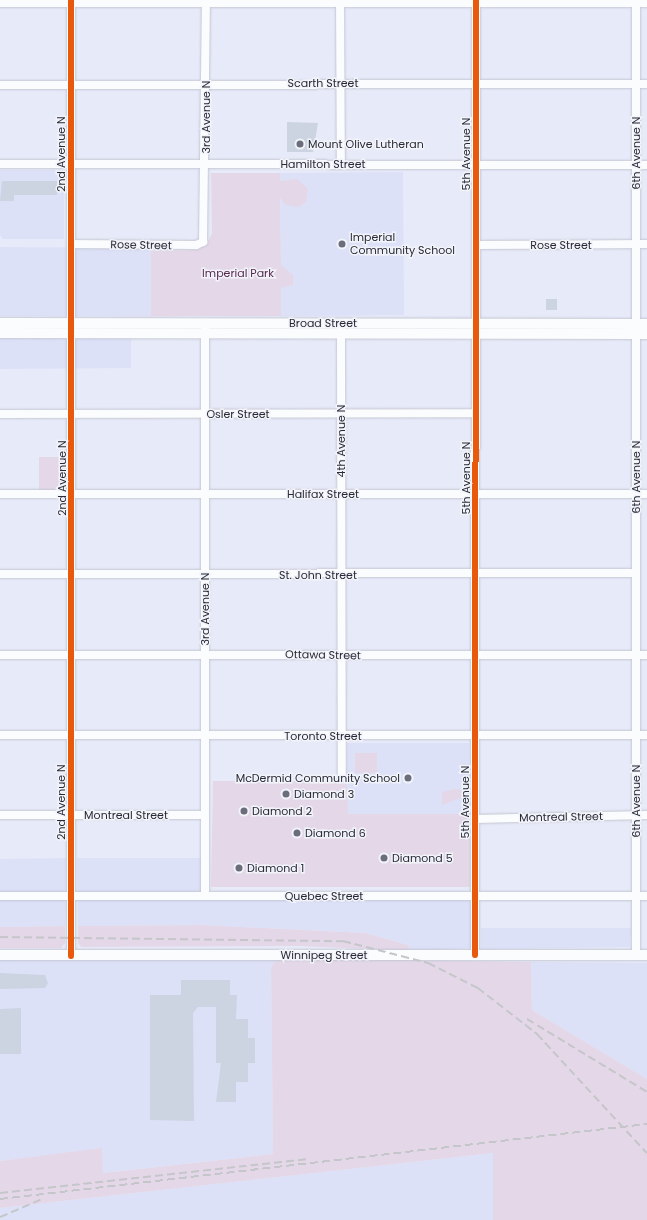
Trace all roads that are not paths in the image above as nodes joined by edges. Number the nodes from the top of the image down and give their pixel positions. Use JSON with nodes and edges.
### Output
{"nodes":[{"id":1,"x":72,"y":1,"type":"edge"},
{"id":2,"x":476,"y":1,"type":"edge"},
{"id":3,"x":636,"y":1,"type":"edge"},
{"id":4,"x":206,"y":2,"type":"edge"},
{"id":5,"x":340,"y":2,"type":"edge"},
{"id":6,"x":0,"y":3,"type":"edge"},
{"id":7,"x":647,"y":3,"type":"edge"},
{"id":8,"x":340,"y":82,"type":"junction"},
{"id":9,"x":476,"y":83,"type":"junction"},
{"id":10,"x":71,"y":84,"type":"junction"},
{"id":11,"x":206,"y":84,"type":"junction"},
{"id":12,"x":636,"y":84,"type":"junction"},
{"id":13,"x":647,"y":84,"type":"edge"},
{"id":14,"x":0,"y":85,"type":"edge"},
{"id":15,"x":0,"y":164,"type":"edge"},
{"id":16,"x":71,"y":164,"type":"junction"},
{"id":17,"x":341,"y":164,"type":"junction"},
{"id":18,"x":476,"y":164,"type":"junction"},
{"id":19,"x":206,"y":165,"type":"junction"},
{"id":20,"x":636,"y":165,"type":"junction"},
{"id":21,"x":647,"y":165,"type":"edge"},
{"id":22,"x":206,"y":235,"type":"joint"},
{"id":23,"x":71,"y":244,"type":"junction"},
{"id":24,"x":636,"y":244,"type":"junction"},
{"id":25,"x":647,"y":244,"type":"edge"},
{"id":26,"x":476,"y":245,"type":"junction"},
{"id":27,"x":71,"y":322,"type":"junction"},
{"id":28,"x":205,"y":322,"type":"junction"},
{"id":29,"x":0,"y":323,"type":"edge"},
{"id":30,"x":341,"y":323,"type":"junction"},
{"id":31,"x":647,"y":324,"type":"edge"},
{"id":32,"x":476,"y":328,"type":"junction"},
{"id":33,"x":636,"y":329,"type":"junction"},
{"id":34,"x":0,"y":333,"type":"edge"},
{"id":35,"x":71,"y":333,"type":"junction"},
{"id":36,"x":205,"y":333,"type":"junction"},
{"id":37,"x":341,"y":334,"type":"junction"},
{"id":38,"x":647,"y":334,"type":"edge"},
{"id":39,"x":205,"y":413,"type":"junction"},
{"id":40,"x":476,"y":413,"type":"junction"},
{"id":41,"x":0,"y":414,"type":"edge"},
{"id":42,"x":72,"y":414,"type":"junction"},
{"id":43,"x":341,"y":414,"type":"junction"},
{"id":44,"x":205,"y":493,"type":"junction"},
{"id":45,"x":0,"y":494,"type":"edge"},
{"id":46,"x":72,"y":494,"type":"junction"},
{"id":47,"x":341,"y":494,"type":"junction"},
{"id":48,"x":476,"y":494,"type":"junction"},
{"id":49,"x":636,"y":494,"type":"junction"},
{"id":50,"x":647,"y":494,"type":"edge"},
{"id":51,"x":0,"y":574,"type":"edge"},
{"id":52,"x":205,"y":574,"type":"junction"},
{"id":53,"x":476,"y":574,"type":"junction"},
{"id":54,"x":636,"y":574,"type":"junction"},
{"id":55,"x":72,"y":575,"type":"junction"},
{"id":56,"x":341,"y":575,"type":"junction"},
{"id":57,"x":0,"y":654,"type":"edge"},
{"id":58,"x":71,"y":654,"type":"junction"},
{"id":59,"x":205,"y":654,"type":"junction"},
{"id":60,"x":636,"y":655,"type":"junction"},
{"id":61,"x":647,"y":655,"type":"edge"},
{"id":62,"x":341,"y":656,"type":"junction"},
{"id":63,"x":476,"y":656,"type":"junction"},
{"id":64,"x":71,"y":734,"type":"junction"},
{"id":65,"x":0,"y":735,"type":"edge"},
{"id":66,"x":205,"y":735,"type":"junction"},
{"id":67,"x":476,"y":735,"type":"junction"},
{"id":68,"x":636,"y":735,"type":"junction"},
{"id":69,"x":647,"y":735,"type":"edge"},
{"id":70,"x":342,"y":736,"type":"junction"},
{"id":71,"x":342,"y":776,"type":"dead end"},
{"id":72,"x":0,"y":815,"type":"edge"},
{"id":73,"x":71,"y":815,"type":"junction"},
{"id":74,"x":205,"y":815,"type":"junction"},
{"id":75,"x":636,"y":815,"type":"junction"},
{"id":76,"x":647,"y":815,"type":"edge"},
{"id":77,"x":475,"y":819,"type":"junction"},
{"id":78,"x":475,"y":895,"type":"junction"},
{"id":79,"x":0,"y":896,"type":"edge"},
{"id":80,"x":71,"y":896,"type":"junction"},
{"id":81,"x":205,"y":896,"type":"junction"},
{"id":82,"x":636,"y":896,"type":"junction"},
{"id":83,"x":647,"y":896,"type":"edge"},
{"id":84,"x":475,"y":955,"type":"junction"},
{"id":85,"x":636,"y":955,"type":"junction"},
{"id":86,"x":647,"y":955,"type":"edge"},
{"id":87,"x":0,"y":956,"type":"edge"},
{"id":88,"x":71,"y":956,"type":"junction"}],
"edges":[{"from":1,"to":4,"type":"street"},
{"from":1,"to":6,"type":"street"},
{"from":1,"to":10,"type":"street","name":"2nd Avenue N"},
{"from":2,"to":3,"type":"street"},
{"from":2,"to":5,"type":"street"},
{"from":2,"to":9,"type":"street","name":"5th Avenue N"},
{"from":3,"to":7,"type":"street"},
{"from":3,"to":12,"type":"street","name":"6th Avenue N"},
{"from":4,"to":5,"type":"street"},
{"from":4,"to":11,"type":"street","name":"3rd Avenue N"},
{"from":5,"to":8,"type":"street"},
{"from":8,"to":9,"type":"street","name":"Scarth Street"},
{"from":8,"to":11,"type":"street","name":"Scarth Street"},
{"from":8,"to":17,"type":"street"},
{"from":9,"to":12,"type":"street","name":"Scarth Street"},
{"from":9,"to":18,"type":"street","name":"5th Avenue N"},
{"from":10,"to":11,"type":"street","name":"Scarth Street"},
{"from":10,"to":14,"type":"street","name":"Scarth Street"},
{"from":10,"to":16,"type":"street","name":"2nd Avenue N"},
{"from":11,"to":19,"type":"street","name":"3rd Avenue N"},
{"from":12,"to":13,"type":"street","name":"Scarth Street"},
{"from":12,"to":20,"type":"street","name":"6th Avenue N"},
{"from":15,"to":16,"type":"street","name":"Hamilton Street"},
{"from":16,"to":19,"type":"street","name":"Hamilton Street"},
{"from":16,"to":23,"type":"street","name":"2nd Avenue N"},
{"from":17,"to":18,"type":"street","name":"Hamilton Street"},
{"from":17,"to":19,"type":"street","name":"Hamilton Street"},
{"from":18,"to":20,"type":"street","name":"Hamilton Street"},
{"from":18,"to":26,"type":"street","name":"5th Avenue N"},
{"from":19,"to":22,"type":"street","name":"3rd Avenue N"},
{"from":20,"to":21,"type":"street","name":"Hamilton Street"},
{"from":20,"to":24,"type":"street","name":"6th Avenue N"},
{"from":22,"to":23,"type":"street","name":"Rose Street"},
{"from":23,"to":27,"type":"street","name":"2nd Avenue N"},
{"from":24,"to":25,"type":"street","name":"Rose Street"},
{"from":24,"to":26,"type":"street","name":"Rose Street"},
{"from":24,"to":33,"type":"street","name":"6th Avenue N"},
{"from":26,"to":32,"type":"street","name":"5th Avenue N"},
{"from":27,"to":28,"type":"main road","name":"Broad Street"},
{"from":27,"to":29,"type":"main road","name":"Broad Street"},
{"from":27,"to":35,"type":"street","name":"2nd Avenue N"},
{"from":28,"to":30,"type":"main road","name":"Broad Street"},
{"from":28,"to":36,"type":"street","name":"3rd Avenue N"},
{"from":30,"to":32,"type":"main road","name":"Broad Street"},
{"from":30,"to":37,"type":"street","name":"4th Avenue N"},
{"from":31,"to":33,"type":"main road","name":"Broad Street"},
{"from":32,"to":33,"type":"main road","name":"Broad Street"},
{"from":32,"to":37,"type":"main road","name":"Broad Street"},
{"from":32,"to":40,"type":"street","name":"5th Avenue N"},
{"from":33,"to":38,"type":"main road","name":"Broad Street"},
{"from":33,"to":49,"type":"street","name":"6th Avenue N"},
{"from":34,"to":35,"type":"main road","name":"Broad Street"},
{"from":35,"to":36,"type":"main road","name":"Broad Street"},
{"from":35,"to":42,"type":"street","name":"2nd Avenue N"},
{"from":36,"to":37,"type":"main road","name":"Broad Street"},
{"from":36,"to":39,"type":"street","name":"3rd Avenue N"},
{"from":37,"to":43,"type":"street","name":"4th Avenue N"},
{"from":39,"to":42,"type":"street","name":"Osler Street"},
{"from":39,"to":43,"type":"street","name":"Osler Street"},
{"from":39,"to":44,"type":"street","name":"3rd Avenue N"},
{"from":40,"to":43,"type":"street","name":"Osler Street"},
{"from":40,"to":48,"type":"street","name":"5th Avenue N"},
{"from":41,"to":42,"type":"street","name":"Osler Street"},
{"from":42,"to":46,"type":"street","name":"2nd Avenue N"},
{"from":43,"to":47,"type":"street","name":"4th Avenue N"},
{"from":44,"to":46,"type":"street","name":"Halifax Street"},
{"from":44,"to":47,"type":"street","name":"Halifax Street"},
{"from":44,"to":52,"type":"street","name":"3rd Avenue N"},
{"from":45,"to":46,"type":"street","name":"Halifax Street"},
{"from":46,"to":55,"type":"street","name":"2nd Avenue N"},
{"from":47,"to":48,"type":"street","name":"Halifax Street"},
{"from":47,"to":56,"type":"street","name":"4th Avenue N"},
{"from":48,"to":49,"type":"street","name":"Halifax Street"},
{"from":48,"to":53,"type":"street","name":"5th Avenue N"},
{"from":49,"to":50,"type":"street","name":"Halifax Street"},
{"from":49,"to":54,"type":"street","name":"6th Avenue N"},
{"from":51,"to":55,"type":"street","name":"St. John Street"},
{"from":52,"to":55,"type":"street","name":"St. John Street"},
{"from":52,"to":56,"type":"street","name":"St. John Street"},
{"from":52,"to":59,"type":"street","name":"3rd Avenue N"},
{"from":53,"to":54,"type":"street","name":"St. John Street"},
{"from":53,"to":56,"type":"street","name":"St. John Street"},
{"from":53,"to":63,"type":"street","name":"5th Avenue N"},
{"from":54,"to":60,"type":"street","name":"6th Avenue N"},
{"from":55,"to":58,"type":"street","name":"2nd Avenue N"},
{"from":56,"to":62,"type":"street","name":"4th Avenue N"},
{"from":57,"to":58,"type":"street","name":"Ottawa Street"},
{"from":58,"to":59,"type":"street","name":"Ottawa Street"},
{"from":58,"to":64,"type":"street","name":"2nd Avenue N"},
{"from":59,"to":62,"type":"street","name":"Ottawa Street"},
{"from":59,"to":66,"type":"street","name":"3rd Avenue N"},
{"from":60,"to":61,"type":"street","name":"Ottawa Street"},
{"from":60,"to":63,"type":"street","name":"Ottawa Street"},
{"from":60,"to":68,"type":"street","name":"6th Avenue N"},
{"from":62,"to":63,"type":"street","name":"Ottawa Street"},
{"from":62,"to":70,"type":"street","name":"4th Avenue N"},
{"from":63,"to":67,"type":"street","name":"5th Avenue N"},
{"from":64,"to":65,"type":"street","name":"Toronto Street"},
{"from":64,"to":66,"type":"street","name":"Toronto Street"},
{"from":64,"to":73,"type":"street","name":"2nd Avenue N"},
{"from":66,"to":70,"type":"street","name":"Toronto Street"},
{"from":66,"to":74,"type":"street","name":"3rd Avenue N"},
{"from":67,"to":68,"type":"street","name":"Toronto Street"},
{"from":67,"to":70,"type":"street","name":"Toronto Street"},
{"from":67,"to":77,"type":"street","name":"5th Avenue N"},
{"from":68,"to":69,"type":"street","name":"Toronto Street"},
{"from":68,"to":75,"type":"street","name":"6th Avenue N"},
{"from":70,"to":71,"type":"street","name":"4th Avenue N"},
{"from":72,"to":73,"type":"street","name":"Montreal Street"},
{"from":73,"to":74,"type":"street","name":"Montreal Street"},
{"from":73,"to":80,"type":"street","name":"2nd Avenue N"},
{"from":74,"to":81,"type":"street","name":"3rd Avenue N"},
{"from":75,"to":76,"type":"street","name":"Montreal Street"},
{"from":75,"to":77,"type":"street","name":"Montreal Street"},
{"from":75,"to":82,"type":"street","name":"6th Avenue N"},
{"from":77,"to":78,"type":"street","name":"5th Avenue N"},
{"from":78,"to":81,"type":"street","name":"Quebec Street"},
{"from":78,"to":82,"type":"street","name":"Quebec Street"},
{"from":78,"to":84,"type":"street","name":"5th Avenue N"},
{"from":79,"to":80,"type":"street","name":"Quebec Street"},
{"from":80,"to":81,"type":"street","name":"Quebec Street"},
{"from":80,"to":88,"type":"street","name":"2nd Avenue N"},
{"from":82,"to":83,"type":"street","name":"Quebec Street"},
{"from":82,"to":85,"type":"street","name":"6th Avenue N"},
{"from":84,"to":85,"type":"main road","name":"Winnipeg Street"},
{"from":84,"to":88,"type":"main road","name":"Winnipeg Street"},
{"from":85,"to":86,"type":"main road","name":"Winnipeg Street"},
{"from":87,"to":88,"type":"main road","name":"Winnipeg Street"}]}
